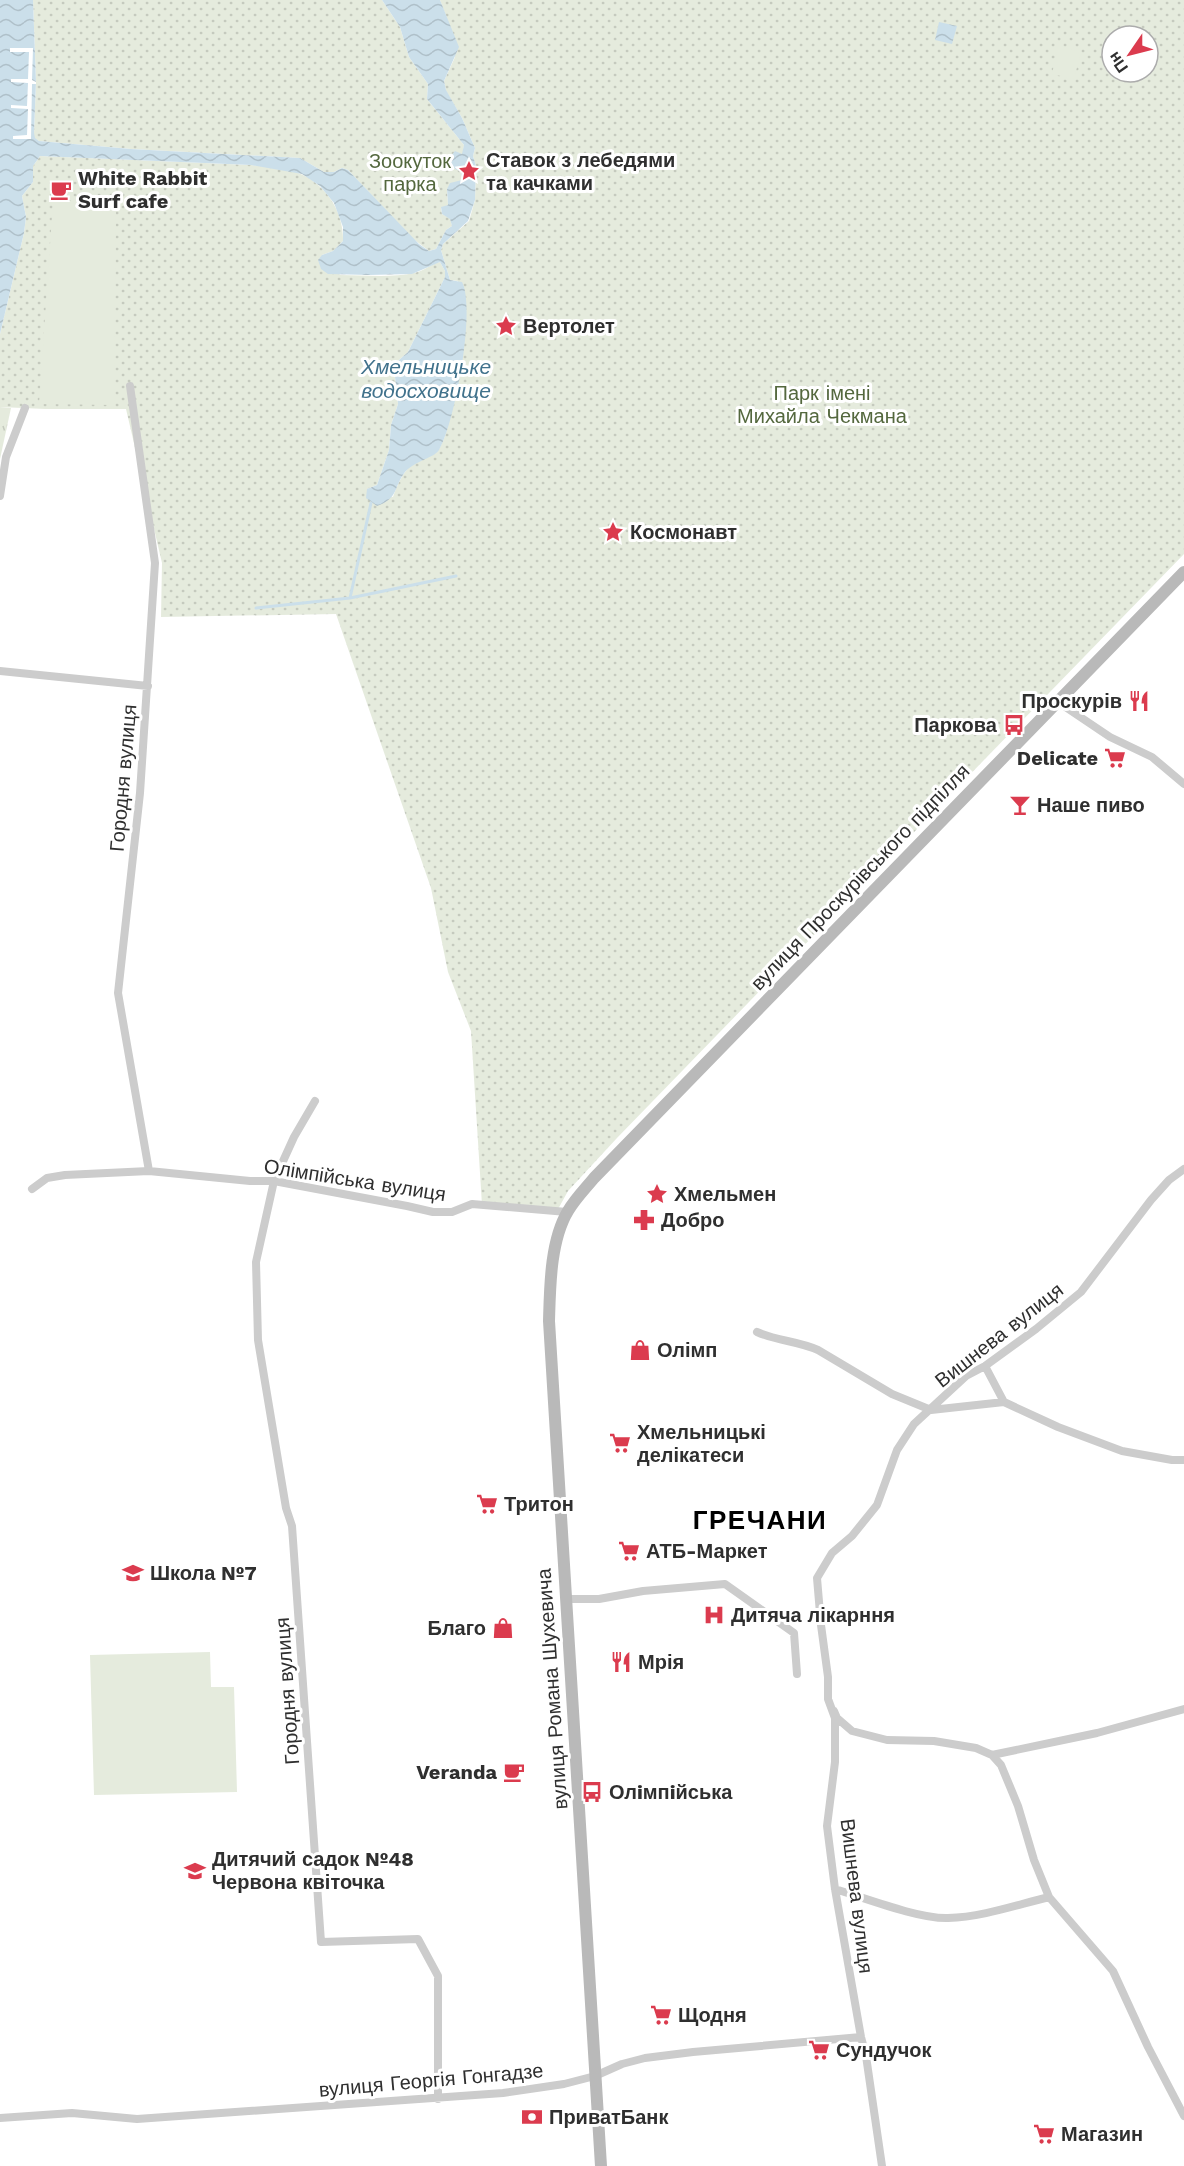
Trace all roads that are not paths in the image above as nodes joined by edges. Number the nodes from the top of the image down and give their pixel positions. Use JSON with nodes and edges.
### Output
{"nodes":[{"id":1,"x":130,"y":386,"type":"dead end"},
{"id":2,"x":25,"y":408,"type":"dead end"},
{"id":3,"x":0,"y":496,"type":"edge"},
{"id":4,"x":1184,"y":572,"type":"edge"},
{"id":5,"x":0,"y":671,"type":"edge"},
{"id":6,"x":148,"y":686,"type":"junction"},
{"id":7,"x":1058,"y":702,"type":"junction"},
{"id":8,"x":1184,"y":784,"type":"edge"},
{"id":9,"x":315,"y":1101,"type":"dead end"},
{"id":10,"x":1184,"y":1168,"type":"edge"},
{"id":11,"x":149,"y":1171,"type":"junction"},
{"id":12,"x":274,"y":1181,"type":"junction"},
{"id":13,"x":32,"y":1189,"type":"dead end"},
{"id":14,"x":567,"y":1212,"type":"junction"},
{"id":15,"x":757,"y":1332,"type":"dead end"},
{"id":16,"x":985,"y":1366,"type":"junction"},
{"id":17,"x":1005,"y":1402,"type":"junction"},
{"id":18,"x":931,"y":1410,"type":"junction"},
{"id":19,"x":1184,"y":1460,"type":"edge"},
{"id":20,"x":566,"y":1599,"type":"junction"},
{"id":21,"x":797,"y":1674,"type":"dead end"},
{"id":22,"x":828,"y":1699,"type":"junction"},
{"id":23,"x":1184,"y":1709,"type":"edge"},
{"id":24,"x":992,"y":1755,"type":"junction"},
{"id":25,"x":836,"y":1889,"type":"junction"},
{"id":26,"x":1049,"y":1897,"type":"junction"},
{"id":27,"x":861,"y":2037,"type":"junction"},
{"id":28,"x":595,"y":2076,"type":"junction"},
{"id":29,"x":438,"y":2099,"type":"junction"},
{"id":30,"x":1184,"y":2116,"type":"edge"},
{"id":31,"x":0,"y":2118,"type":"edge"},
{"id":32,"x":602,"y":2166,"type":"edge"},
{"id":33,"x":882,"y":2166,"type":"edge"}],
"edges":[{"from":1,"to":6,"type":"street","name":"Городня вулиця"},
{"from":2,"to":3,"type":"street"},
{"from":4,"to":7,"type":"main road","name":"вулиця Проскурівського підпілля"},
{"from":5,"to":6,"type":"street"},
{"from":6,"to":11,"type":"street","name":"Городня вулиця"},
{"from":7,"to":8,"type":"street"},
{"from":7,"to":14,"type":"main road","name":"вулиця Проскурівського підпілля"},
{"from":9,"to":12,"type":"street"},
{"from":10,"to":16,"type":"street","name":"Вишнева вулиця"},
{"from":11,"to":12,"type":"street","name":"Олімпійська вулиця"},
{"from":11,"to":13,"type":"street","name":"Олімпійська вулиця"},
{"from":12,"to":14,"type":"street","name":"Олімпійська вулиця"},
{"from":12,"to":29,"type":"street","name":"Городня вулиця"},
{"from":14,"to":20,"type":"main road","name":"вулиця Романа Шухевича"},
{"from":15,"to":18,"type":"street"},
{"from":16,"to":17,"type":"street"},
{"from":16,"to":18,"type":"street","name":"Вишнева вулиця"},
{"from":17,"to":18,"type":"street"},
{"from":17,"to":19,"type":"street"},
{"from":18,"to":22,"type":"street","name":"Вишнева вулиця"},
{"from":20,"to":21,"type":"street"},
{"from":20,"to":28,"type":"main road","name":"вулиця Романа Шухевича"},
{"from":22,"to":24,"type":"street"},
{"from":22,"to":25,"type":"street","name":"Вишнева вулиця"},
{"from":23,"to":24,"type":"street"},
{"from":24,"to":26,"type":"street"},
{"from":25,"to":26,"type":"street"},
{"from":25,"to":27,"type":"street","name":"Вишнева вулиця"},
{"from":26,"to":30,"type":"street"},
{"from":27,"to":28,"type":"street","name":"вулиця Георгія Гонгадзе"},
{"from":27,"to":33,"type":"street","name":"Вишнева вулиця"},
{"from":28,"to":29,"type":"street","name":"вулиця Георгія Гонгадзе"},
{"from":28,"to":32,"type":"main road","name":"вулиця Романа Шухевича"},
{"from":29,"to":31,"type":"street","name":"вулиця Георгія Гонгадзе"}]}
